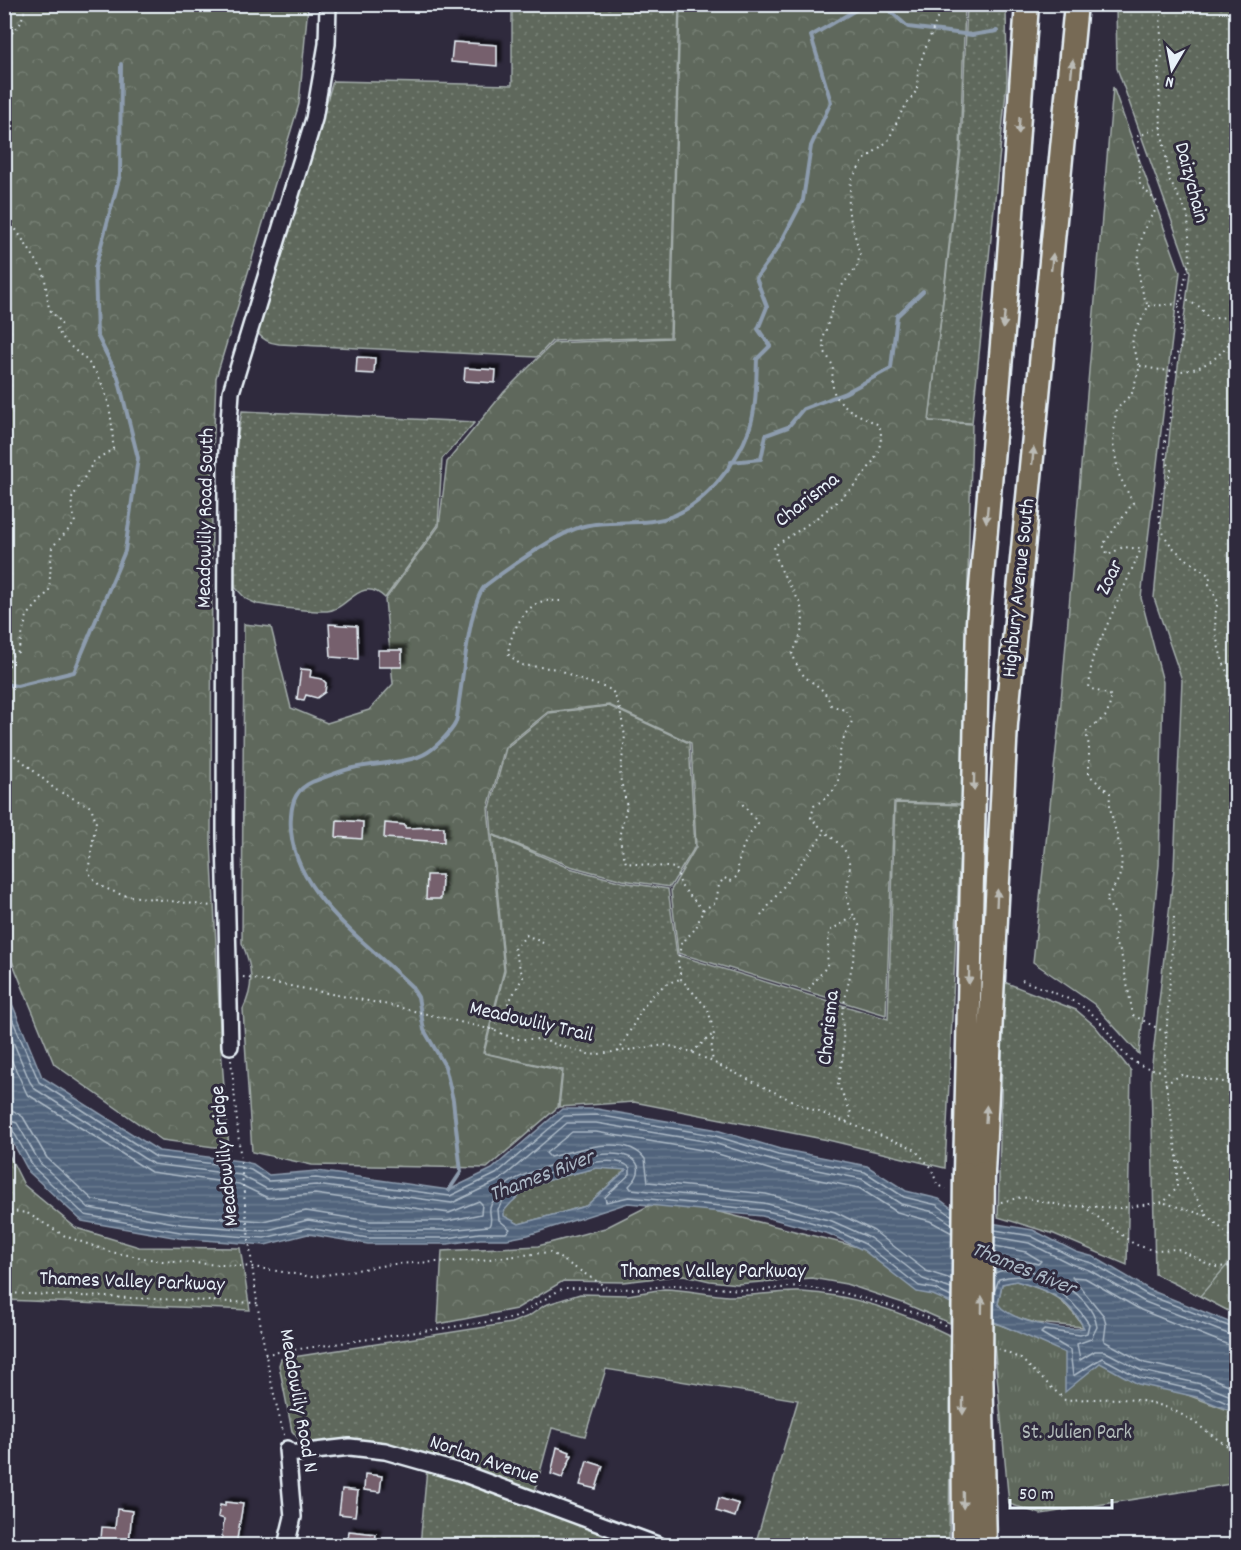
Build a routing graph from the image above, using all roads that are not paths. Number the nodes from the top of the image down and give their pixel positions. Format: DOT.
graph roads {
  1 [pos="328,4"];
  2 [pos="1027,4"];
  3 [pos="1076,4"];
  4 [pos="230,1046"];
  5 [pos="967,1179"];
  6 [pos="978,1355"];
  7 [pos="288,1452"];
  8 [pos="286,1545"];
  9 [pos="660,1545"];
  10 [pos="964,1545"];
  11 [pos="985,1545"];
  1 -- 4 [label="street, Meadowlily Road South"];
  2 -- 5 [label="highway, Highbury Avenue South, one-way"];
  5 -- 3 [label="highway, Highbury Avenue South, one-way"];
  5 -- 6 [label="highway, bridge"];
  6 -- 10 [label="highway, one-way"];
  6 -- 11 [label="highway"];
  7 -- 8 [label="street, Meadowlily Road N"];
  7 -- 9 [label="street, Norlan Avenue"];
}
